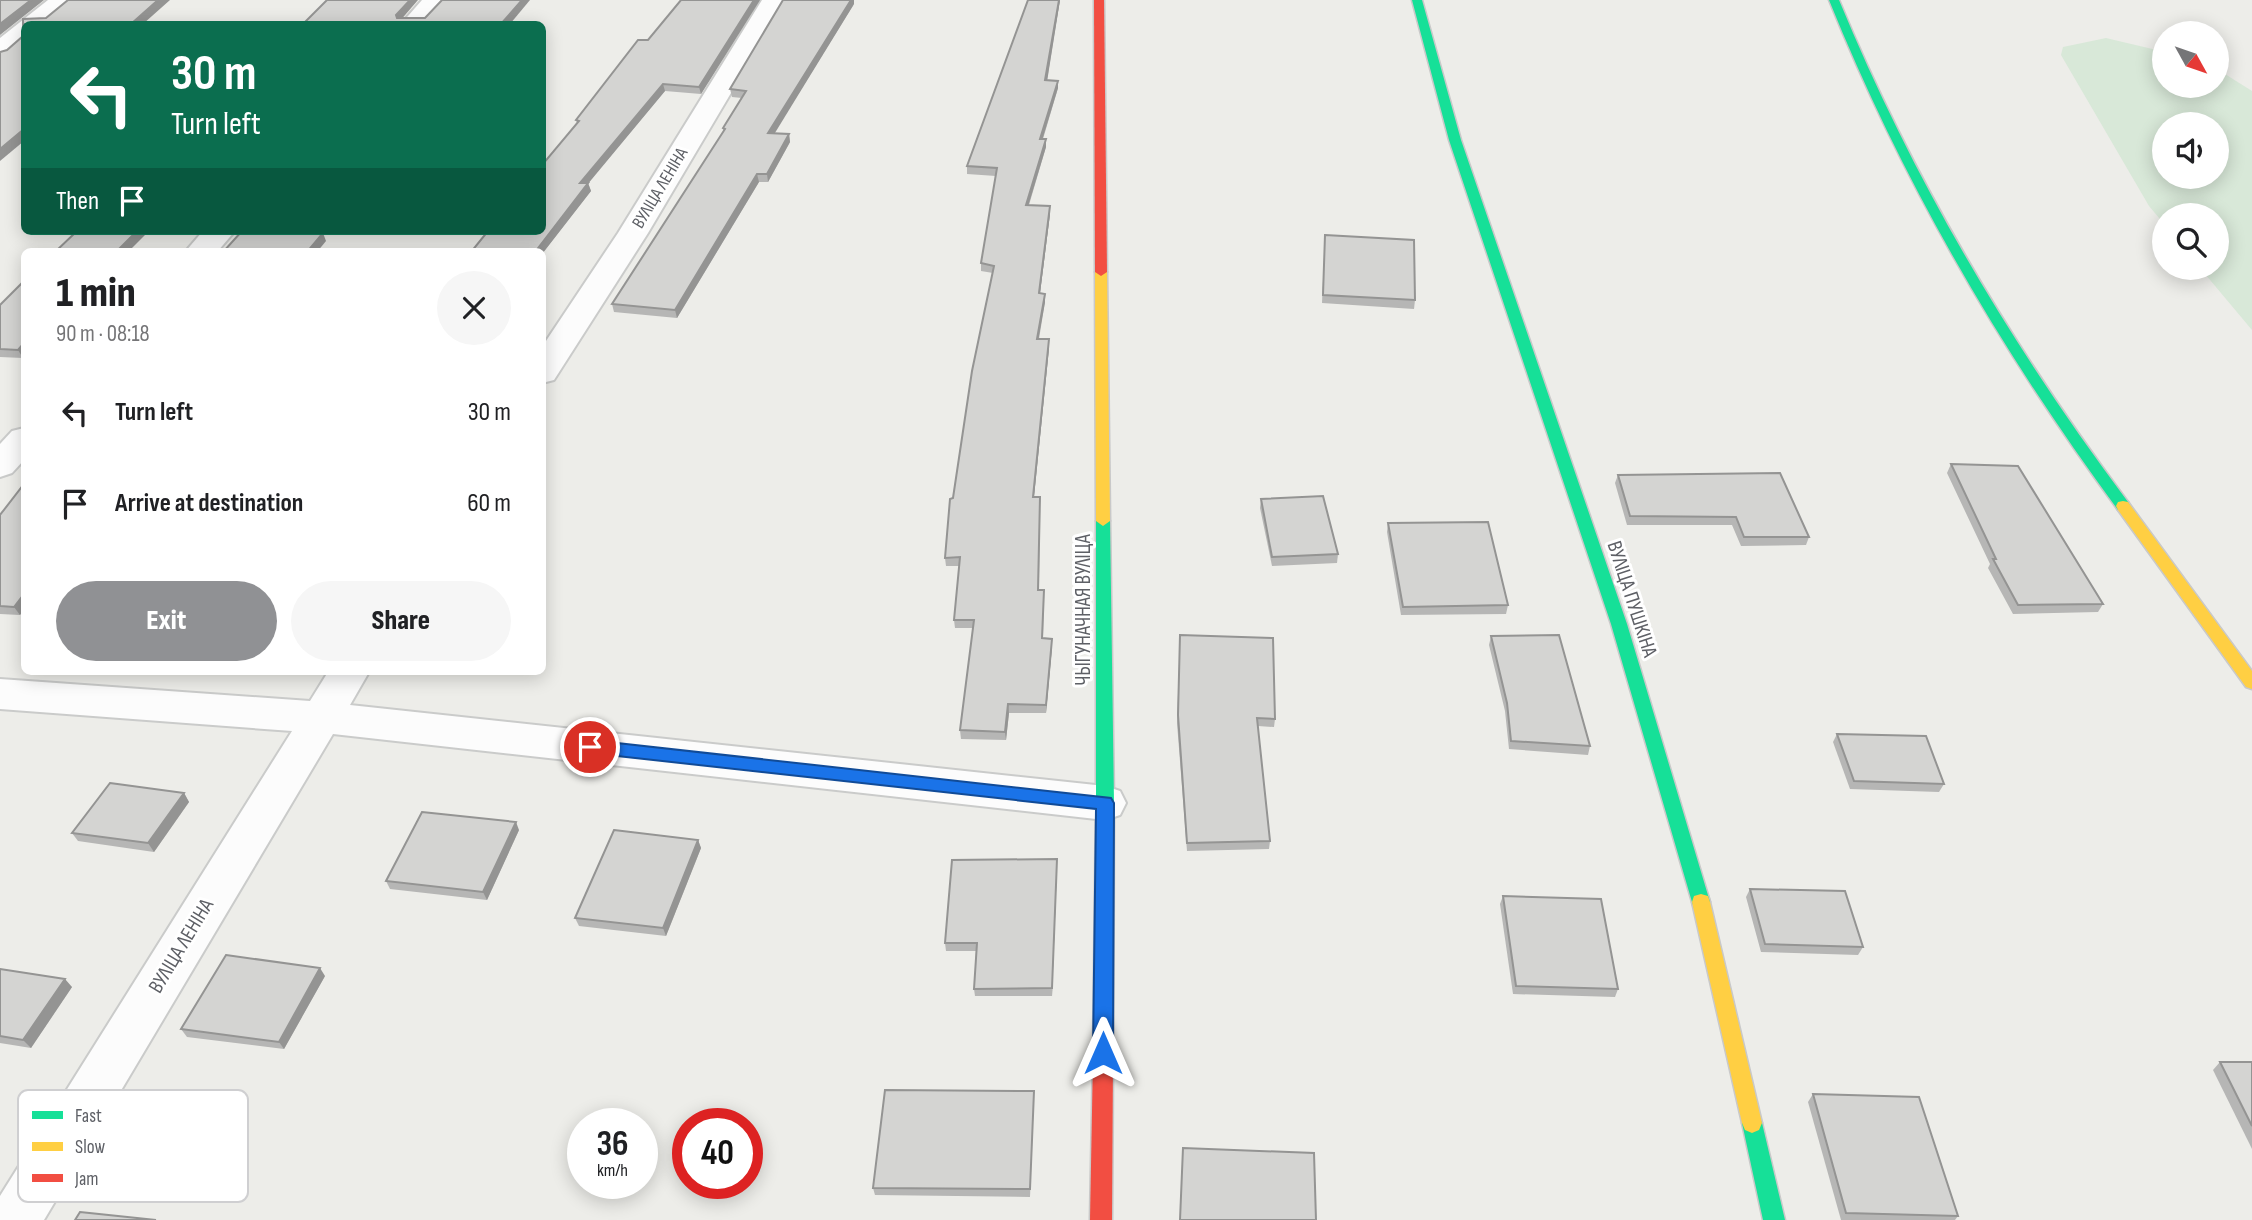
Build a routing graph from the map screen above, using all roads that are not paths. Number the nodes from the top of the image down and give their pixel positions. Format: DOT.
graph roads {
  1 [pos="64,0"];
  2 [pos="436,0"];
  3 [pos="774,0"];
  4 [pos="1099,0"];
  5 [pos="1417,0"];
  6 [pos="1834,0"];
  7 [pos="37,21"];
  8 [pos="416,21"];
  9 [pos="21,34"];
  10 [pos="0,51"];
  11 [pos="216,235"];
  12 [pos="204,248"];
  13 [pos="546,367"];
  14 [pos="21,442"];
  15 [pos="0,465"];
  16 [pos="347,675"];
  17 [pos="2252,683"];
  18 [pos="0,694"];
  19 [pos="320,717"];
  20 [pos="1105,803"];
  21 [pos="94,1090"];
  22 [pos="26,1202"];
  23 [pos="15,1220"];
  24 [pos="1101,1220"];
  25 [pos="1774,1220"];
  1 -- 7 [label="street"];
  2 -- 8 [label="street"];
  3 -- 13 [label="street, ВУЛІЦА ЛЕНІНА"];
  4 -- 20 [label="street, ЧЫГУНАЧНАЯ ВУЛІЦА"];
  5 -- 25 [label="street, ВУЛІЦА ПУШКІНА"];
  6 -- 17 [label="street"];
  9 -- 10 [label="street"];
  11 -- 12 [label="street"];
  14 -- 15 [label="street"];
  16 -- 19 [label="street, ВУЛІЦА ЛЕНІНА"];
  18 -- 19 [label="street"];
  19 -- 20 [label="street"];
  19 -- 21 [label="street, ВУЛІЦА ЛЕНІНА"];
  20 -- 24 [label="street, ЧЫГУНАЧНАЯ ВУЛІЦА"];
  22 -- 23 [label="street, ВУЛІЦА ЛЕНІНА"];
}
